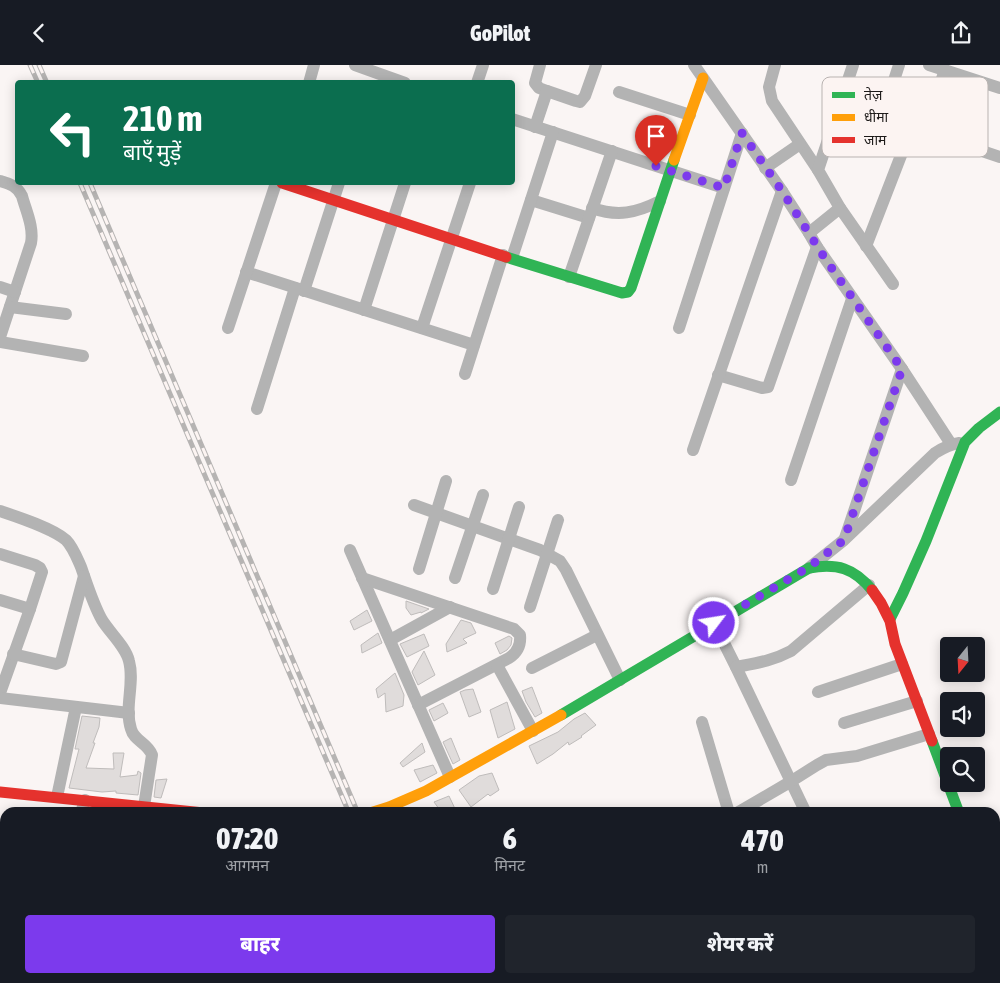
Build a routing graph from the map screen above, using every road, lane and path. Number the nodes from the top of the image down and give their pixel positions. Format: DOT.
graph roads {
  1 [pos="314,65"];
  2 [pos="355,65"];
  3 [pos="483,65"];
  4 [pos="540,65"];
  5 [pos="596,65"];
  6 [pos="774,65"];
  7 [pos="853,65"];
  8 [pos="899,65"];
  9 [pos="929,65"];
  10 [pos="700,70"];
  11 [pos="945,70"];
  12 [pos="374,77"];
  13 [pos="849,77"];
  14 [pos="895,77"];
  15 [pos="942,77"];
  16 [pos="965,77"];
  17 [pos="310,80"];
  18 [pos="390,80"];
  19 [pos="478,80"];
  20 [pos="988,85"];
  21 [pos="1000,89"];
  22 [pos="547,91"];
  23 [pos="619,91"];
  24 [pos="690,115"];
  25 [pos="515,120"];
  26 [pos="535,127"];
  27 [pos="553,132"];
  28 [pos="742,133"];
  29 [pos="800,144"];
  30 [pos="612,151"];
  31 [pos="988,153"];
  32 [pos="822,157"];
  33 [pos="906,157"];
  34 [pos="1000,157"];
  35 [pos="765,168"];
  36 [pos="818,170"];
  37 [pos="670,171"];
  38 [pos="0,181"];
  39 [pos="275,185"];
  40 [pos="288,185"];
  41 [pos="339,185"];
  42 [pos="404,185"];
  43 [pos="469,185"];
  44 [pos="724,188"];
  45 [pos="782,191"];
  46 [pos="334,200"];
  47 [pos="531,200"];
  48 [pos="660,201"];
  49 [pos="840,208"];
  50 [pos="591,213"];
  51 [pos="392,219"];
  52 [pos="809,233"];
  53 [pos="451,238"];
  54 [pos="866,246"];
  55 [pos="817,247"];
  56 [pos="507,257"];
  57 [pos="246,272"];
  58 [pos="569,277"];
  59 [pos="893,284"];
  60 [pos="0,287"];
  61 [pos="300,289"];
  62 [pos="15,292"];
  63 [pos="852,299"];
  64 [pos="10,307"];
  65 [pos="364,309"];
  66 [pos="66,314"];
  67 [pos="228,328"];
  68 [pos="422,328"];
  69 [pos="679,328"];
  70 [pos="0,337"];
  71 [pos="0,342"];
  72 [pos="474,345"];
  73 [pos="83,356"];
  74 [pos="902,369"];
  75 [pos="465,373"];
  76 [pos="718,375"];
  77 [pos="257,409"];
  78 [pos="1000,412"];
  79 [pos="965,442"];
  80 [pos="951,444"];
  81 [pos="693,450"];
  82 [pos="791,480"];
  83 [pos="446,481"];
  84 [pos="483,495"];
  85 [pos="414,505"];
  86 [pos="519,507"];
  87 [pos="0,511"];
  88 [pos="436,513"];
  89 [pos="558,520"];
  90 [pos="473,526"];
  91 [pos="509,539"];
  92 [pos="844,540"];
  93 [pos="350,550"];
  94 [pos="547,553"];
  95 [pos="0,554"];
  96 [pos="809,567"];
  97 [pos="419,569"];
  98 [pos="84,576"];
  99 [pos="362,578"];
  100 [pos="455,579"];
  101 [pos="869,585"];
  102 [pos="493,589"];
  103 [pos="0,600"];
  104 [pos="450,607"];
  105 [pos="530,607"];
  106 [pos="30,609"];
  107 [pos="890,619"];
  108 [pos="714,623"];
  109 [pos="597,635"];
  110 [pos="390,640"];
  111 [pos="13,654"];
  112 [pos="902,664"];
  113 [pos="497,665"];
  114 [pos="736,667"];
  115 [pos="532,668"];
  116 [pos="620,679"];
  117 [pos="818,692"];
  118 [pos="0,693"];
  119 [pos="0,697"];
  120 [pos="917,701"];
  121 [pos="418,705"];
  122 [pos="76,707"];
  123 [pos="129,713"];
  124 [pos="702,722"];
  125 [pos="844,723"];
  126 [pos="533,731"];
  127 [pos="929,733"];
  128 [pos="450,777"];
  129 [pos="790,782"];
  130 [pos="0,791"];
  131 [pos="57,797"];
  132 [pos="85,800"];
  133 [pos="83,807"];
  134 [pos="131,807"];
  135 [pos="144,807"];
  136 [pos="394,807"];
  137 [pos="727,807"];
  138 [pos="746,807"];
  139 [pos="803,807"];
  140 [pos="957,807"];
  1 -- 17 [label="street"];
  2 -- 12 [label="street"];
  3 -- 19 [label="street"];
  4 -- 22 [label="street"];
  5 -- 22 [label="street"];
  6 -- 29 [label="street"];
  7 -- 13 [label="street"];
  8 -- 14 [label="street"];
  9 -- 11 [label="street"];
  10 -- 24 [label="street"];
  10 -- 28 [label="street"];
  11 -- 15 [label="street"];
  11 -- 16 [label="street"];
  12 -- 18 [label="street"];
  20 -- 21 [label="street"];
  22 -- 26 [label="street"];
  23 -- 24 [label="street"];
  24 -- 37 [label="street"];
  25 -- 26 [label="street"];
  26 -- 27 [label="street"];
  27 -- 30 [label="street"];
  27 -- 47 [label="street"];
  28 -- 35 [label="street"];
  28 -- 44 [label="street"];
  29 -- 35 [label="street"];
  29 -- 36 [label="street"];
  30 -- 37 [label="street"];
  30 -- 50 [label="street"];
  31 -- 34 [label="street"];
  32 -- 36 [label="street"];
  33 -- 54 [label="street"];
  35 -- 45 [label="street"];
  36 -- 49 [label="street"];
  37 -- 44 [label="street"];
  37 -- 48 [label="street"];
  38 -- 62 [label="street"];
  39 -- 57 [label="street"];
  40 -- 46 [label="street"];
  41 -- 46 [label="street"];
  42 -- 51 [label="street"];
  43 -- 53 [label="street"];
  44 -- 69 [label="street"];
  45 -- 52 [label="street"];
  45 -- 76 [label="street"];
  46 -- 51 [label="street"];
  46 -- 61 [label="street"];
  47 -- 50 [label="street"];
  47 -- 56 [label="street"];
  48 -- 50 [label="street"];
  48 -- 58 [label="street"];
  49 -- 52 [label="street"];
  49 -- 54 [label="street"];
  50 -- 58 [label="street"];
  51 -- 53 [label="street"];
  51 -- 65 [label="street"];
  52 -- 55 [label="street"];
  53 -- 56 [label="street"];
  53 -- 68 [label="street"];
  54 -- 59 [label="street"];
  55 -- 63 [label="street"];
  55 -- 76 [label="street"];
  56 -- 58 [label="street"];
  56 -- 72 [label="street"];
  57 -- 61 [label="street"];
  57 -- 67 [label="street"];
  60 -- 62 [label="street"];
  61 -- 65 [label="street"];
  61 -- 77 [label="street"];
  62 -- 64 [label="street"];
  63 -- 74 [label="street"];
  63 -- 82 [label="street"];
  64 -- 66 [label="street"];
  64 -- 70 [label="street"];
  65 -- 68 [label="street"];
  68 -- 72 [label="street"];
  71 -- 73 [label="street"];
  72 -- 75 [label="street"];
  74 -- 80 [label="street"];
  74 -- 92 [label="street"];
  76 -- 81 [label="street"];
  78 -- 79 [label="street"];
  79 -- 80 [label="street"];
  79 -- 107 [label="street"];
  80 -- 92 [label="street"];
  83 -- 88 [label="street"];
  84 -- 90 [label="street"];
  85 -- 88 [label="street"];
  86 -- 91 [label="street"];
  87 -- 98 [label="street"];
  88 -- 90 [label="street"];
  88 -- 97 [label="street"];
  89 -- 94 [label="street"];
  90 -- 91 [label="street"];
  90 -- 100 [label="street"];
  91 -- 94 [label="street"];
  91 -- 102 [label="street"];
  92 -- 96 [label="street"];
  93 -- 99 [label="street"];
  94 -- 105 [label="street"];
  94 -- 109 [label="street"];
  95 -- 106 [label="street"];
  96 -- 101 [label="street"];
  96 -- 108 [label="street"];
  98 -- 111 [label="street"];
  98 -- 123 [label="street"];
  99 -- 104 [label="street"];
  99 -- 110 [label="street"];
  101 -- 107 [label="street"];
  101 -- 114 [label="street"];
  103 -- 106 [label="street"];
  104 -- 110 [label="street"];
  104 -- 113 [label="street"];
  106 -- 111 [label="street"];
  107 -- 112 [label="street"];
  108 -- 114 [label="street"];
  108 -- 116 [label="street"];
  109 -- 115 [label="street"];
  109 -- 116 [label="street"];
  110 -- 121 [label="street"];
  111 -- 118 [label="street"];
  112 -- 117 [label="street"];
  112 -- 120 [label="street"];
  113 -- 121 [label="street"];
  113 -- 126 [label="street"];
  114 -- 129 [label="street"];
  116 -- 126 [label="street"];
  119 -- 122 [label="street"];
  120 -- 125 [label="street"];
  120 -- 127 [label="street"];
  121 -- 128 [label="street"];
  122 -- 123 [label="street"];
  122 -- 131 [label="street"];
  123 -- 135 [label="street"];
  124 -- 137 [label="street"];
  126 -- 128 [label="street"];
  127 -- 129 [label="street"];
  127 -- 140 [label="street"];
  128 -- 136 [label="street"];
  129 -- 138 [label="street"];
  129 -- 139 [label="street"];
  130 -- 131 [label="street"];
  131 -- 132 [label="street"];
  132 -- 133 [label="street"];
  132 -- 134 [label="street"];
}
